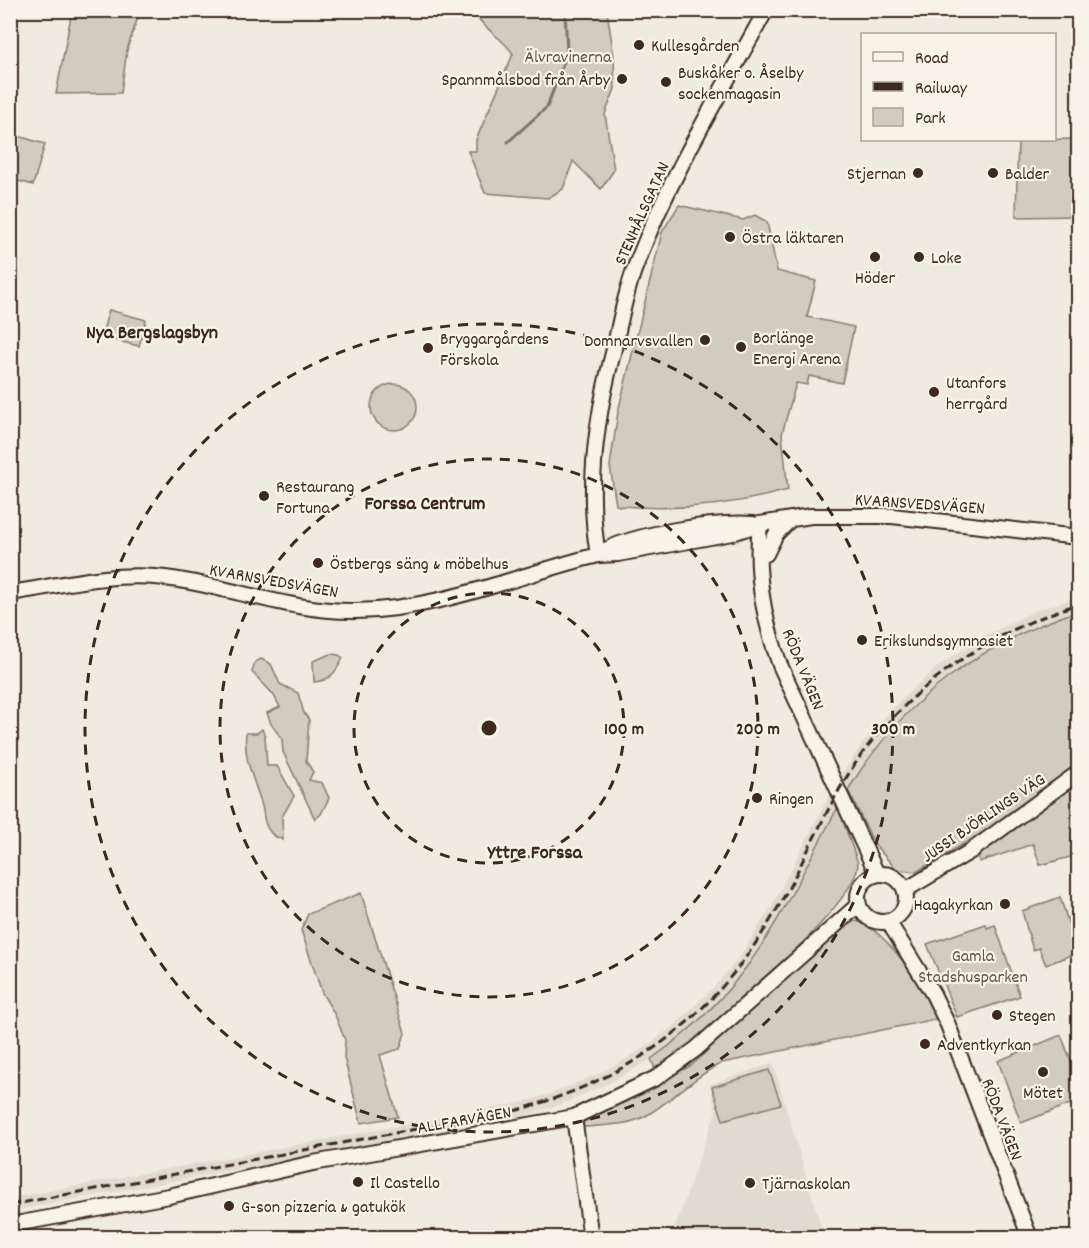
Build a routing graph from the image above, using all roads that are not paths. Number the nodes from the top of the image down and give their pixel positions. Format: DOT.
graph roads {
  1 [pos="766,10"];
  2 [pos="791,519"];
  3 [pos="759,524"];
  4 [pos="732,533"];
  5 [pos="1078,537"];
  6 [pos="761,551"];
  7 [pos="598,555"];
  8 [pos="10,593"];
  9 [pos="1078,773"];
  10 [pos="877,874"];
  11 [pos="907,889"];
  12 [pos="858,905"];
  13 [pos="888,921"];
  14 [pos="574,1117"];
  15 [pos="10,1225"];
  16 [pos="591,1238"];
  17 [pos="1030,1238"];
  1 -- 7 [label="street, STENHÅLSGATAN"];
  2 -- 3 [label="street, KVARNSVEDSVÄGEN"];
  2 -- 5 [label="street, KVARNSVEDSVÄGEN"];
  2 -- 6 [label="street"];
  3 -- 4 [label="street, KVARNSVEDSVÄGEN"];
  3 -- 6 [label="street, RÖDA VÄGEN"];
  3 -- 7 [label="street, KVARNSVEDSVÄGEN"];
  4 -- 6 [label="street"];
  4 -- 7 [label="street, KVARNSVEDSVÄGEN"];
  6 -- 10 [label="street, RÖDA VÄGEN"];
  7 -- 8 [label="street, KVARNSVEDSVÄGEN"];
  9 -- 11 [label="street, JUSSI BJÖRLINGS VÄG"];
  10 -- 11 [label="street"];
  10 -- 12 [label="street"];
  11 -- 13 [label="street"];
  12 -- 13 [label="street"];
  12 -- 14 [label="street, ALLFARVÄGEN"];
  13 -- 17 [label="street, RÖDA VÄGEN"];
  14 -- 15 [label="street, ALLFARVÄGEN"];
  14 -- 16 [label="street"];
}
